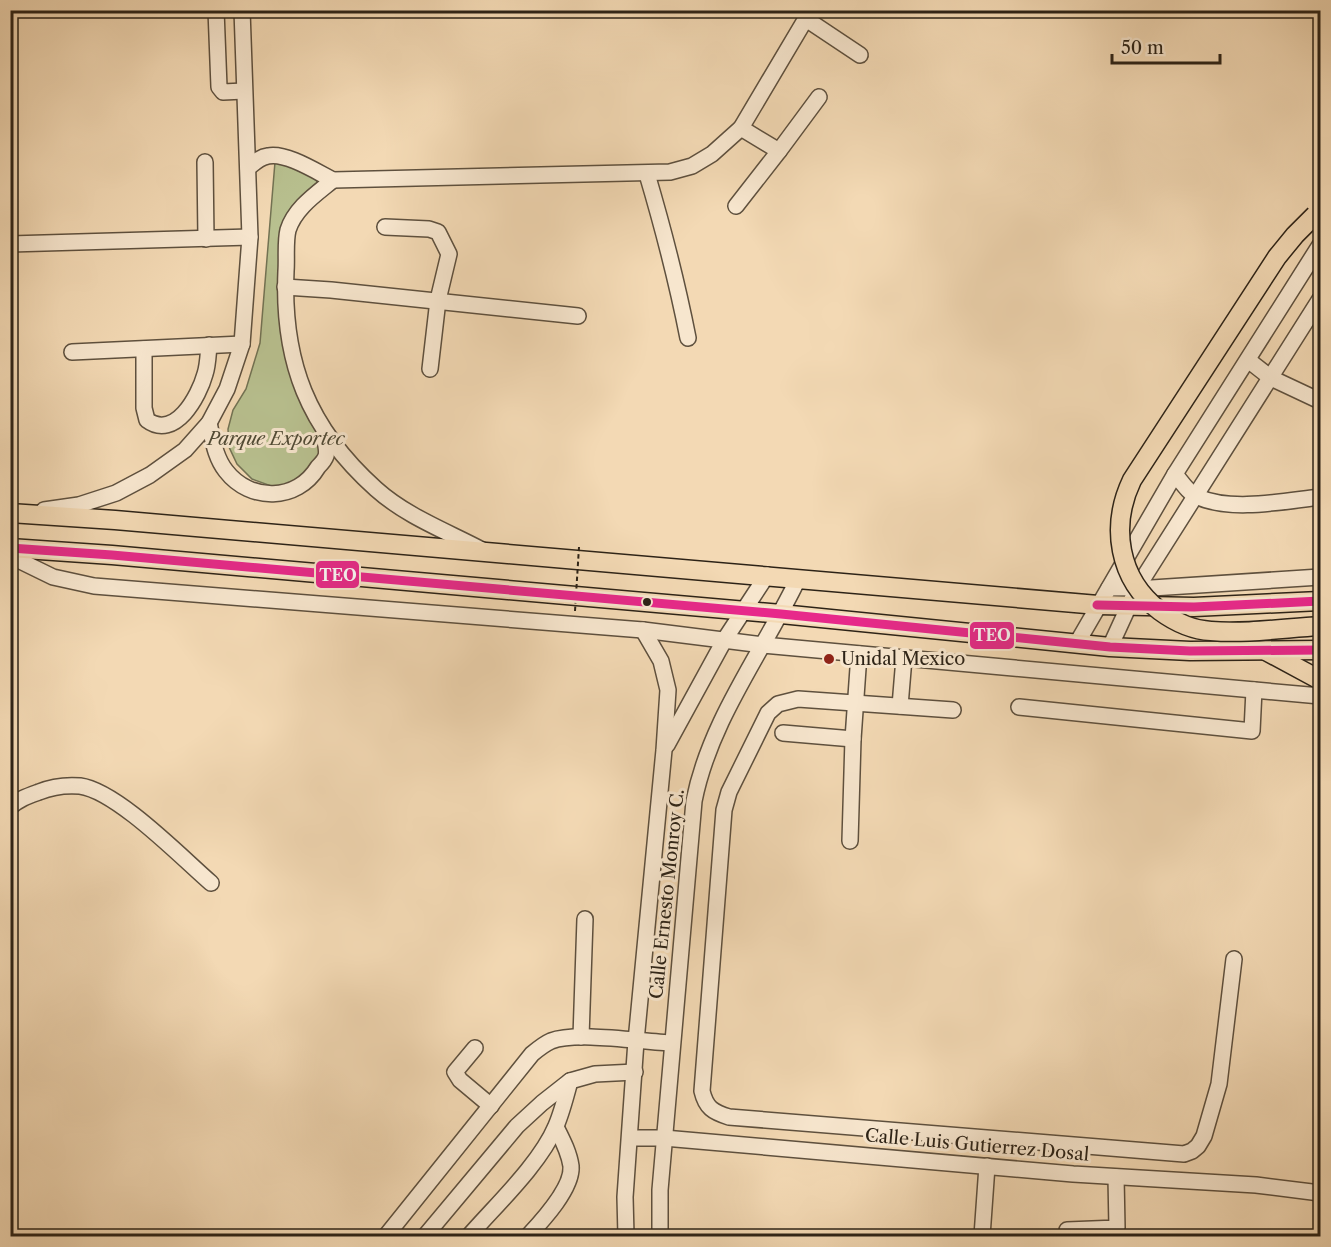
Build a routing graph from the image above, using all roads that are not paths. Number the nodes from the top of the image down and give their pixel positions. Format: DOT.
graph roads {
  1 [pos="216,10"];
  2 [pos="242,10"];
  3 [pos="808,15"];
  4 [pos="860,55"];
  5 [pos="244,91"];
  6 [pos="819,97"];
  7 [pos="741,128"];
  8 [pos="779,151"];
  9 [pos="205,162"];
  10 [pos="248,168"];
  11 [pos="647,174"];
  12 [pos="333,180"];
  13 [pos="736,206"];
  14 [pos="1318,212"];
  15 [pos="385,227"];
  16 [pos="250,237"];
  17 [pos="206,238"];
  18 [pos="10,244"];
  19 [pos="1320,245"];
  20 [pos="285,287"];
  21 [pos="1320,299"];
  22 [pos="438,300"];
  23 [pos="578,316"];
  24 [pos="688,338"];
  25 [pos="242,344"];
  26 [pos="209,345"];
  27 [pos="144,349"];
  28 [pos="72,352"];
  29 [pos="1248,360"];
  30 [pos="430,369"];
  31 [pos="1271,378"];
  32 [pos="1320,401"];
  33 [pos="209,423"];
  34 [pos="324,430"];
  35 [pos="1175,474"];
  36 [pos="1196,497"];
  37 [pos="1320,497"];
  38 [pos="16,513"];
  39 [pos="10,548"];
  40 [pos="489,554"];
  41 [pos="10,556"];
  42 [pos="766,575"];
  43 [pos="1320,577"];
  44 [pos="798,579"];
  45 [pos="1109,588"];
  46 [pos="1137,588"];
  47 [pos="1320,601"];
  48 [pos="1098,605"];
  49 [pos="1128,607"];
  50 [pos="744,611"];
  51 [pos="781,614"];
  52 [pos="1320,626"];
  53 [pos="643,630"];
  54 [pos="725,639"];
  55 [pos="1077,643"];
  56 [pos="763,645"];
  57 [pos="1110,647"];
  58 [pos="1264,650"];
  59 [pos="1320,650"];
  60 [pos="859,654"];
  61 [pos="904,658"];
  62 [pos="1320,680"];
  63 [pos="1254,690"];
  64 [pos="1320,696"];
  65 [pos="856,703"];
  66 [pos="900,706"];
  67 [pos="1019,707"];
  68 [pos="953,710"];
  69 [pos="783,733"];
  70 [pos="853,739"];
  71 [pos="664,750"];
  72 [pos="10,807"];
  73 [pos="850,841"];
  74 [pos="211,883"];
  75 [pos="585,919"];
  76 [pos="1234,959"];
  77 [pos="580,1037"];
  78 [pos="636,1041"];
  79 [pos="672,1043"];
  80 [pos="475,1048"];
  81 [pos="634,1072"];
  82 [pos="570,1081"];
  83 [pos="491,1106"];
  84 [pos="556,1127"];
  85 [pos="630,1138"];
  86 [pos="664,1138"];
  87 [pos="987,1166"];
  88 [pos="1116,1177"];
  89 [pos="1320,1193"];
  90 [pos="1067,1230"];
  91 [pos="386,1236"];
  92 [pos="425,1236"];
  93 [pos="469,1236"];
  94 [pos="528,1236"];
  95 [pos="626,1236"];
  96 [pos="660,1236"];
  97 [pos="982,1236"];
  1 -- 5 [label="street"];
  2 -- 5 [label="street"];
  3 -- 4 [label="street"];
  3 -- 7 [label="street"];
  5 -- 10 [label="street"];
  6 -- 8 [label="street"];
  7 -- 8 [label="street"];
  7 -- 11 [label="street"];
  8 -- 13 [label="street"];
  9 -- 17 [label="street"];
  10 -- 12 [label="street"];
  10 -- 16 [label="street"];
  11 -- 12 [label="street"];
  11 -- 24 [label="street"];
  12 -- 20 [label="street"];
  14 -- 52 [label="main road, bridge"];
  15 -- 22 [label="street"];
  16 -- 17 [label="street"];
  16 -- 25 [label="street"];
  17 -- 18 [label="street"];
  19 -- 29 [label="street"];
  20 -- 22 [label="street"];
  20 -- 34 [label="street"];
  21 -- 31 [label="street"];
  22 -- 23 [label="street"];
  22 -- 30 [label="street"];
  25 -- 26 [label="street"];
  25 -- 33 [label="street"];
  26 -- 27 [label="street"];
  26 -- 27 [label="street"];
  27 -- 28 [label="street"];
  29 -- 31 [label="street"];
  29 -- 35 [label="street"];
  31 -- 32 [label="street"];
  31 -- 36 [label="street"];
  33 -- 34 [label="street"];
  33 -- 38 [label="street"];
  34 -- 40 [label="street"];
  35 -- 36 [label="street"];
  35 -- 45 [label="street"];
  36 -- 37 [label="street"];
  36 -- 46 [label="street"];
  38 -- 40 [label="main road"];
  39 -- 50 [label="main road"];
  40 -- 42 [label="main road"];
  41 -- 53 [label="street"];
  42 -- 44 [label="main road"];
  42 -- 50 [label="street, Calle Ernesto Monroy C."];
  43 -- 46 [label="street"];
  44 -- 48 [label="main road"];
  44 -- 51 [label="street, Calle Ernesto Monroy C."];
  45 -- 46 [label="street"];
  45 -- 48 [label="street"];
  46 -- 49 [label="street"];
  47 -- 49 [label="main road"];
  48 -- 49 [label="main road"];
  48 -- 55 [label="street"];
  49 -- 57 [label="street"];
  50 -- 51 [label="main road"];
  50 -- 54 [label="street, Calle Ernesto Monroy C."];
  51 -- 55 [label="main road"];
  51 -- 56 [label="street, Calle Ernesto Monroy C."];
  53 -- 54 [label="street"];
  53 -- 71 [label="street, Calle Ernesto Monroy C."];
  54 -- 56 [label="street"];
  54 -- 71 [label="street, Calle Ernesto Monroy C."];
  55 -- 57 [label="main road"];
  56 -- 60 [label="street"];
  56 -- 79 [label="street, Calle Ernesto Monroy C."];
  57 -- 58 [label="main road"];
  58 -- 59 [label="main road"];
  58 -- 62 [label="main road"];
  60 -- 61 [label="street"];
  60 -- 65 [label="street"];
  61 -- 63 [label="street"];
  61 -- 66 [label="street"];
  63 -- 64 [label="street"];
  63 -- 67 [label="street"];
  65 -- 66 [label="street"];
  65 -- 70 [label="street"];
  65 -- 76 [label="street"];
  66 -- 68 [label="street"];
  69 -- 70 [label="street"];
  70 -- 73 [label="street"];
  71 -- 78 [label="street, Calle Ernesto Monroy C."];
  72 -- 74 [label="street"];
  75 -- 77 [label="street"];
  77 -- 78 [label="street"];
  77 -- 83 [label="street"];
  78 -- 79 [label="street"];
  78 -- 81 [label="street, Calle Ernesto Monroy C."];
  79 -- 86 [label="street, Calle Ernesto Monroy C."];
  80 -- 83 [label="street"];
  81 -- 82 [label="street"];
  81 -- 85 [label="street, Calle Ernesto Monroy C."];
  82 -- 84 [label="street"];
  82 -- 92 [label="street"];
  83 -- 91 [label="street"];
  84 -- 93 [label="street"];
  84 -- 94 [label="street"];
  85 -- 86 [label="street, Calle Luis Gutierrez Dosal"];
  85 -- 95 [label="street, Calle Ernesto Monroy C."];
  86 -- 87 [label="street, Calle Luis Gutierrez Dosal"];
  86 -- 96 [label="street, Calle Ernesto Monroy C."];
  87 -- 88 [label="street, Calle Luis Gutierrez Dosal"];
  87 -- 97 [label="street"];
  88 -- 89 [label="street, Calle Luis Gutierrez Dosal"];
  88 -- 90 [label="street"];
}
